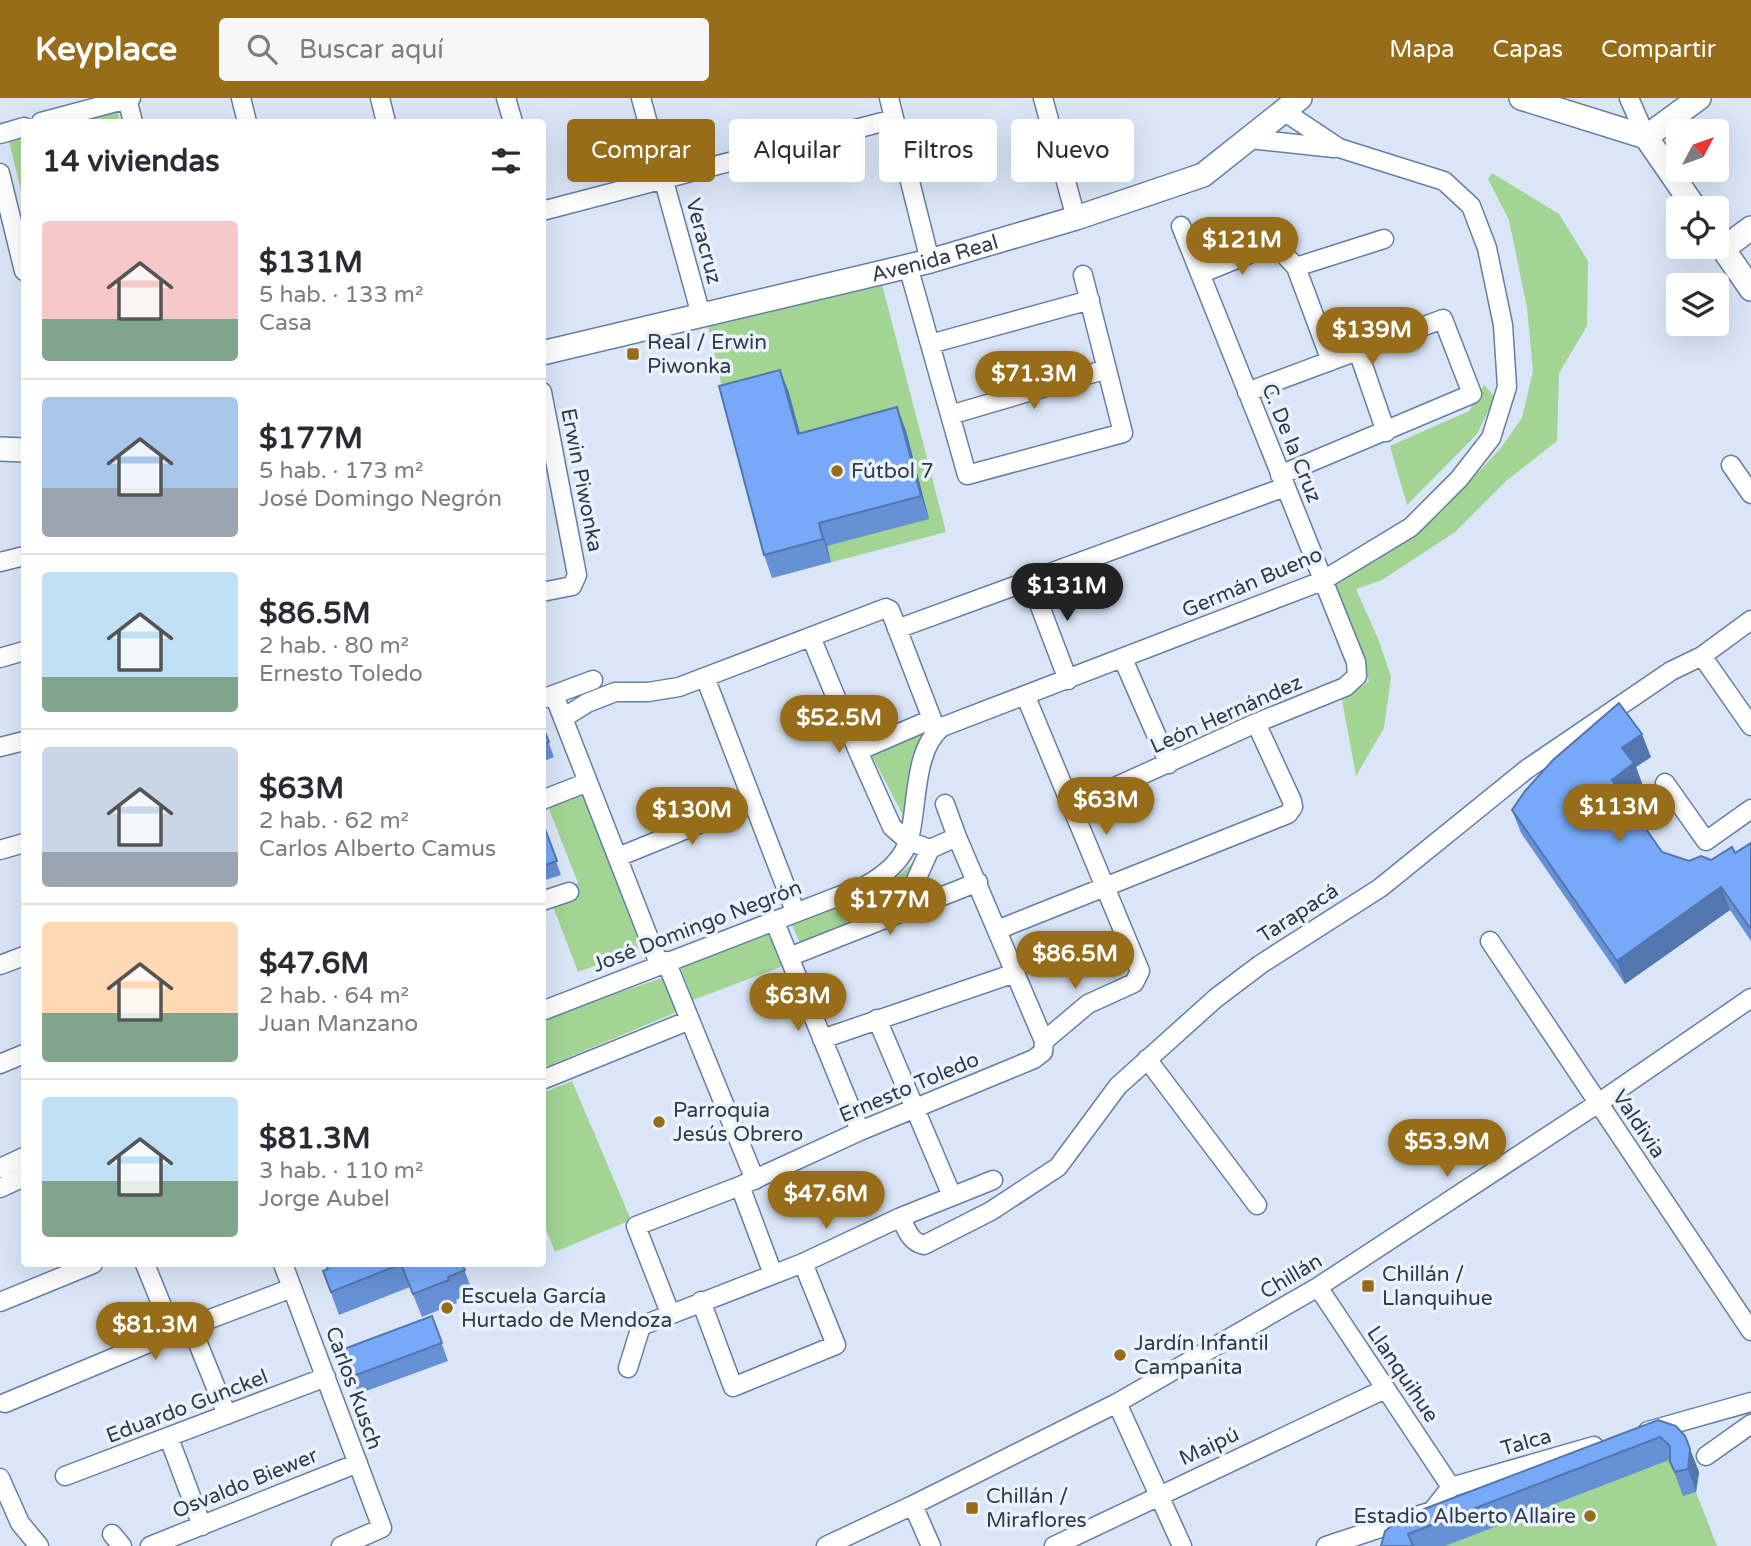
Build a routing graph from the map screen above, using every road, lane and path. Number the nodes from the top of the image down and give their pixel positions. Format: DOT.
graph roads {
  1 [pos="241,98"];
  2 [pos="380,98"];
  3 [pos="506,98"];
  4 [pos="641,98"];
  5 [pos="888,98"];
  6 [pos="1044,98"];
  7 [pos="1521,98"];
  8 [pos="1629,98"];
  9 [pos="1699,98"];
  10 [pos="129,99"];
  11 [pos="1291,104"];
  12 [pos="52,119"];
  13 [pos="132,119"];
  14 [pos="246,119"];
  15 [pos="385,119"];
  16 [pos="512,119"];
  17 [pos="647,119"];
  18 [pos="894,119"];
  19 [pos="879,123"];
  20 [pos="21,128"];
  21 [pos="0,134"];
  22 [pos="1647,137"];
  23 [pos="1251,139"];
  24 [pos="1339,148"];
  25 [pos="715,166"];
  26 [pos="0,173"];
  27 [pos="653,182"];
  28 [pos="665,182"];
  29 [pos="905,182"];
  30 [pos="1687,196"];
  31 [pos="546,210"];
  32 [pos="1076,218"];
  33 [pos="1181,226"];
  34 [pos="1751,228"];
  35 [pos="1384,239"];
  36 [pos="1729,239"];
  37 [pos="14,240"];
  38 [pos="1729,257"];
  39 [pos="21,262"];
  40 [pos="919,264"];
  41 [pos="1296,267"];
  42 [pos="1200,274"];
  43 [pos="1083,275"];
  44 [pos="1751,289"];
  45 [pos="1090,300"];
  46 [pos="701,315"];
  47 [pos="930,344"];
  48 [pos="1358,351"];
  49 [pos="546,352"];
  50 [pos="1331,361"];
  51 [pos="1107,369"];
  52 [pos="1247,392"];
  53 [pos="546,413"];
  54 [pos="950,415"];
  55 [pos="1386,432"];
  56 [pos="0,449"];
  57 [pos="21,450"];
  58 [pos="1731,465"];
  59 [pos="1283,481"];
  60 [pos="1751,494"];
  61 [pos="21,557"];
  62 [pos="0,562"];
  63 [pos="1030,580"];
  64 [pos="1322,581"];
  65 [pos="546,591"];
  66 [pos="1751,620"];
  67 [pos="897,629"];
  68 [pos="811,637"];
  69 [pos="21,652"];
  70 [pos="1702,656"];
  71 [pos="0,658"];
  72 [pos="1123,659"];
  73 [pos="1357,676"];
  74 [pos="705,677"];
  75 [pos="593,680"];
  76 [pos="1068,680"];
  77 [pos="1026,696"];
  78 [pos="548,697"];
  79 [pos="563,719"];
  80 [pos="1256,723"];
  81 [pos="934,725"];
  82 [pos="1751,726"];
  83 [pos="21,742"];
  84 [pos="0,747"];
  85 [pos="858,751"];
  86 [pos="1170,764"];
  87 [pos="589,782"];
  88 [pos="1665,783"];
  89 [pos="546,798"];
  90 [pos="753,802"];
  91 [pos="945,804"];
  92 [pos="1073,806"];
  93 [pos="1751,809"];
  94 [pos="957,837"];
  95 [pos="908,841"];
  96 [pos="21,844"];
  97 [pos="930,849"];
  98 [pos="0,850"];
  99 [pos="618,857"];
  100 [pos="978,882"];
  101 [pos="1104,886"];
  102 [pos="569,892"];
  103 [pos="546,900"];
  104 [pos="795,911"];
  105 [pos="902,911"];
  106 [pos="774,919"];
  107 [pos="997,930"];
  108 [pos="1490,941"];
  109 [pos="21,957"];
  110 [pos="789,957"];
  111 [pos="663,962"];
  112 [pos="0,965"];
  113 [pos="1015,974"];
  114 [pos="1751,998"];
  115 [pos="546,1008"];
  116 [pos="877,1019"];
  117 [pos="690,1020"];
  118 [pos="822,1039"];
  119 [pos="1044,1041"];
  120 [pos="21,1055"];
  121 [pos="1147,1059"];
  122 [pos="0,1064"];
  123 [pos="546,1078"];
  124 [pos="1597,1104"];
  125 [pos="914,1109"];
  126 [pos="859,1131"];
  127 [pos="21,1158"];
  128 [pos="0,1168"];
  129 [pos="21,1178"];
  130 [pos="993,1180"];
  131 [pos="748,1183"];
  132 [pos="0,1188"];
  133 [pos="952,1196"];
  134 [pos="1257,1205"];
  135 [pos="901,1217"];
  136 [pos="803,1263"];
  137 [pos="86,1267"];
  138 [pos="146,1267"];
  139 [pos="284,1267"];
  140 [pos="773,1274"];
  141 [pos="1318,1287"];
  142 [pos="292,1288"];
  143 [pos="701,1301"];
  144 [pos="0,1302"];
  145 [pos="670,1313"];
  146 [pos="191,1326"];
  147 [pos="1751,1331"];
  148 [pos="173,1333"];
  149 [pos="628,1368"];
  150 [pos="326,1377"];
  151 [pos="1385,1389"];
  152 [pos="1751,1402"];
  153 [pos="5,1403"];
  154 [pos="1117,1403"];
  155 [pos="227,1415"];
  156 [pos="1751,1424"];
  157 [pos="1634,1435"];
  158 [pos="169,1438"];
  159 [pos="1608,1442"];
  160 [pos="1706,1456"];
  161 [pos="358,1463"];
  162 [pos="65,1476"];
  163 [pos="0,1478"];
  164 [pos="1451,1487"];
  165 [pos="1159,1495"];
  166 [pos="913,1505"];
  167 [pos="202,1526"];
  168 [pos="39,1546"];
  169 [pos="150,1546"];
  170 [pos="341,1546"];
  171 [pos="826,1546"];
  172 [pos="931,1546"];
  173 [pos="1054,1546"];
  174 [pos="1182,1546"];
  175 [pos="1326,1546"];
  1 -- 14 [label="street"];
  2 -- 15 [label="street"];
  3 -- 16 [label="street"];
  4 -- 17 [label="street, Veracruz"];
  5 -- 18 [label="street"];
  6 -- 32 [label="street"];
  7 -- 22 [label="main road"];
  8 -- 22 [label="street"];
  9 -- 22 [label="main road"];
  10 -- 12 [label="street"];
  10 -- 13 [label="street"];
  11 -- 23 [label="main road, Avenida Real"];
  11 -- 24 [label="street, Germán Bueno"];
  19 -- 25 [label="street"];
  20 -- 21 [label="street"];
  22 -- 30 [label="main road"];
  23 -- 24 [label="street, Germán Bueno"];
  23 -- 32 [label="main road, Avenida Real"];
  24 -- 64 [label="street, Germán Bueno"];
  26 -- 37 [label="street"];
  27 -- 31 [label="street"];
  28 -- 46 [label="street, Veracruz"];
  29 -- 40 [label="street"];
  32 -- 40 [label="main road, Avenida Real"];
  33 -- 42 [label="street, C. De la Cruz"];
  34 -- 36 [label="main road"];
  35 -- 41 [label="street"];
  37 -- 39 [label="street"];
  38 -- 44 [label="main road"];
  40 -- 46 [label="main road, Avenida Real"];
  40 -- 47 [label="street"];
  41 -- 42 [label="street"];
  41 -- 50 [label="street"];
  42 -- 52 [label="street, C. De la Cruz"];
  43 -- 45 [label="street"];
  45 -- 47 [label="street"];
  45 -- 51 [label="street"];
  46 -- 49 [label="main road, Avenida Real"];
  47 -- 54 [label="street"];
  48 -- 50 [label="street"];
  48 -- 55 [label="street"];
  48 -- 55 [label="street"];
  50 -- 52 [label="street"];
  51 -- 54 [label="street"];
  51 -- 54 [label="street"];
  52 -- 59 [label="street, C. De la Cruz"];
  53 -- 65 [label="street, Erwin Piwonka"];
  55 -- 59 [label="street"];
  56 -- 57 [label="main road"];
  58 -- 60 [label="street"];
  59 -- 63 [label="street"];
  59 -- 64 [label="street, C. De la Cruz"];
  61 -- 62 [label="street"];
  63 -- 67 [label="street"];
  63 -- 76 [label="street"];
  64 -- 72 [label="street, Germán Bueno"];
  64 -- 73 [label="street, C. De la Cruz"];
  66 -- 70 [label="street, Tarapacá"];
  67 -- 68 [label="street"];
  67 -- 81 [label="street"];
  68 -- 74 [label="street"];
  68 -- 85 [label="street"];
  69 -- 71 [label="street"];
  70 -- 82 [label="street"];
  70 -- 121 [label="street, Tarapacá"];
  72 -- 76 [label="street, Germán Bueno"];
  72 -- 86 [label="street"];
  73 -- 80 [label="street, León Hernández"];
  74 -- 79 [label="street"];
  74 -- 90 [label="street"];
  75 -- 78 [label="street"];
  76 -- 77 [label="street, Germán Bueno"];
  77 -- 81 [label="street, Germán Bueno"];
  77 -- 92 [label="street"];
  78 -- 79 [label="street"];
  79 -- 87 [label="street"];
  80 -- 86 [label="street, León Hernández"];
  80 -- 101 [label="street"];
  81 -- 85 [label="street, Germán Bueno"];
  81 -- 95 [label="street"];
  83 -- 84 [label="street"];
  85 -- 95 [label="street"];
  86 -- 92 [label="street, León Hernández"];
  87 -- 89 [label="street"];
  87 -- 99 [label="street"];
  88 -- 93 [label="street"];
  90 -- 99 [label="street"];
  90 -- 104 [label="street"];
  91 -- 94 [label="street"];
  92 -- 101 [label="street"];
  94 -- 97 [label="street"];
  94 -- 100 [label="street"];
  95 -- 97 [label="street"];
  95 -- 104 [label="street, José Domingo Negrón"];
  96 -- 98 [label="street"];
  97 -- 105 [label="street"];
  99 -- 111 [label="street"];
  100 -- 105 [label="street"];
  100 -- 107 [label="street"];
  101 -- 107 [label="street"];
  101 -- 119 [label="street, Ernesto Toledo"];
  102 -- 103 [label="street"];
  104 -- 106 [label="street, José Domingo Negrón"];
  105 -- 110 [label="street"];
  106 -- 110 [label="street"];
  106 -- 111 [label="street, José Domingo Negrón"];
  107 -- 113 [label="street"];
  108 -- 124 [label="street, Valdivia"];
  109 -- 112 [label="street"];
  110 -- 118 [label="street"];
  111 -- 115 [label="street, José Domingo Negrón"];
  111 -- 117 [label="street"];
  113 -- 116 [label="street"];
  113 -- 119 [label="street"];
  114 -- 124 [label="street, Chillán"];
  116 -- 118 [label="street"];
  116 -- 125 [label="street"];
  117 -- 123 [label="street"];
  117 -- 131 [label="street"];
  118 -- 126 [label="street"];
  119 -- 125 [label="street, Ernesto Toledo"];
  120 -- 122 [label="street"];
  121 -- 134 [label="street"];
  121 -- 135 [label="street, Tarapacá"];
  124 -- 141 [label="street, Chillán"];
  124 -- 147 [label="street, Valdivia"];
  125 -- 126 [label="street, Ernesto Toledo"];
  125 -- 133 [label="street"];
  126 -- 131 [label="street, Ernesto Toledo"];
  127 -- 128 [label="street"];
  129 -- 132 [label="street"];
  130 -- 133 [label="street"];
  131 -- 140 [label="street"];
  131 -- 145 [label="street, Ernesto Toledo"];
  133 -- 135 [label="street"];
  135 -- 136 [label="street"];
  136 -- 140 [label="street"];
  136 -- 143 [label="street"];
  137 -- 144 [label="street"];
  138 -- 148 [label="street"];
  139 -- 142 [label="street, Carlos Kusch"];
  140 -- 143 [label="street"];
  141 -- 151 [label="street, Llanquihue"];
  141 -- 154 [label="street, Chillán"];
  142 -- 146 [label="street"];
  142 -- 150 [label="street, Carlos Kusch"];
  143 -- 145 [label="street"];
  145 -- 149 [label="street"];
  146 -- 148 [label="street"];
  146 -- 155 [label="street"];
  148 -- 153 [label="street"];
  150 -- 155 [label="street, Eduardo Gunckel"];
  150 -- 161 [label="street, Carlos Kusch"];
  151 -- 164 [label="street, Llanquihue"];
  151 -- 165 [label="street, Maipú"];
  152 -- 157 [label="street"];
  154 -- 165 [label="street"];
  154 -- 166 [label="street, Chillán"];
  155 -- 158 [label="street, Eduardo Gunckel"];
  156 -- 160 [label="street"];
  158 -- 162 [label="street, Eduardo Gunckel"];
  158 -- 167 [label="street"];
  159 -- 164 [label="street, Talca"];
  161 -- 167 [label="street, Osvaldo Biewer"];
  161 -- 170 [label="street, Carlos Kusch"];
  163 -- 168 [label="street"];
  164 -- 175 [label="street"];
  165 -- 173 [label="street, Maipú"];
  165 -- 174 [label="street"];
  166 -- 171 [label="street, Chillán"];
  166 -- 172 [label="street"];
  167 -- 169 [label="street, Osvaldo Biewer"];
}
